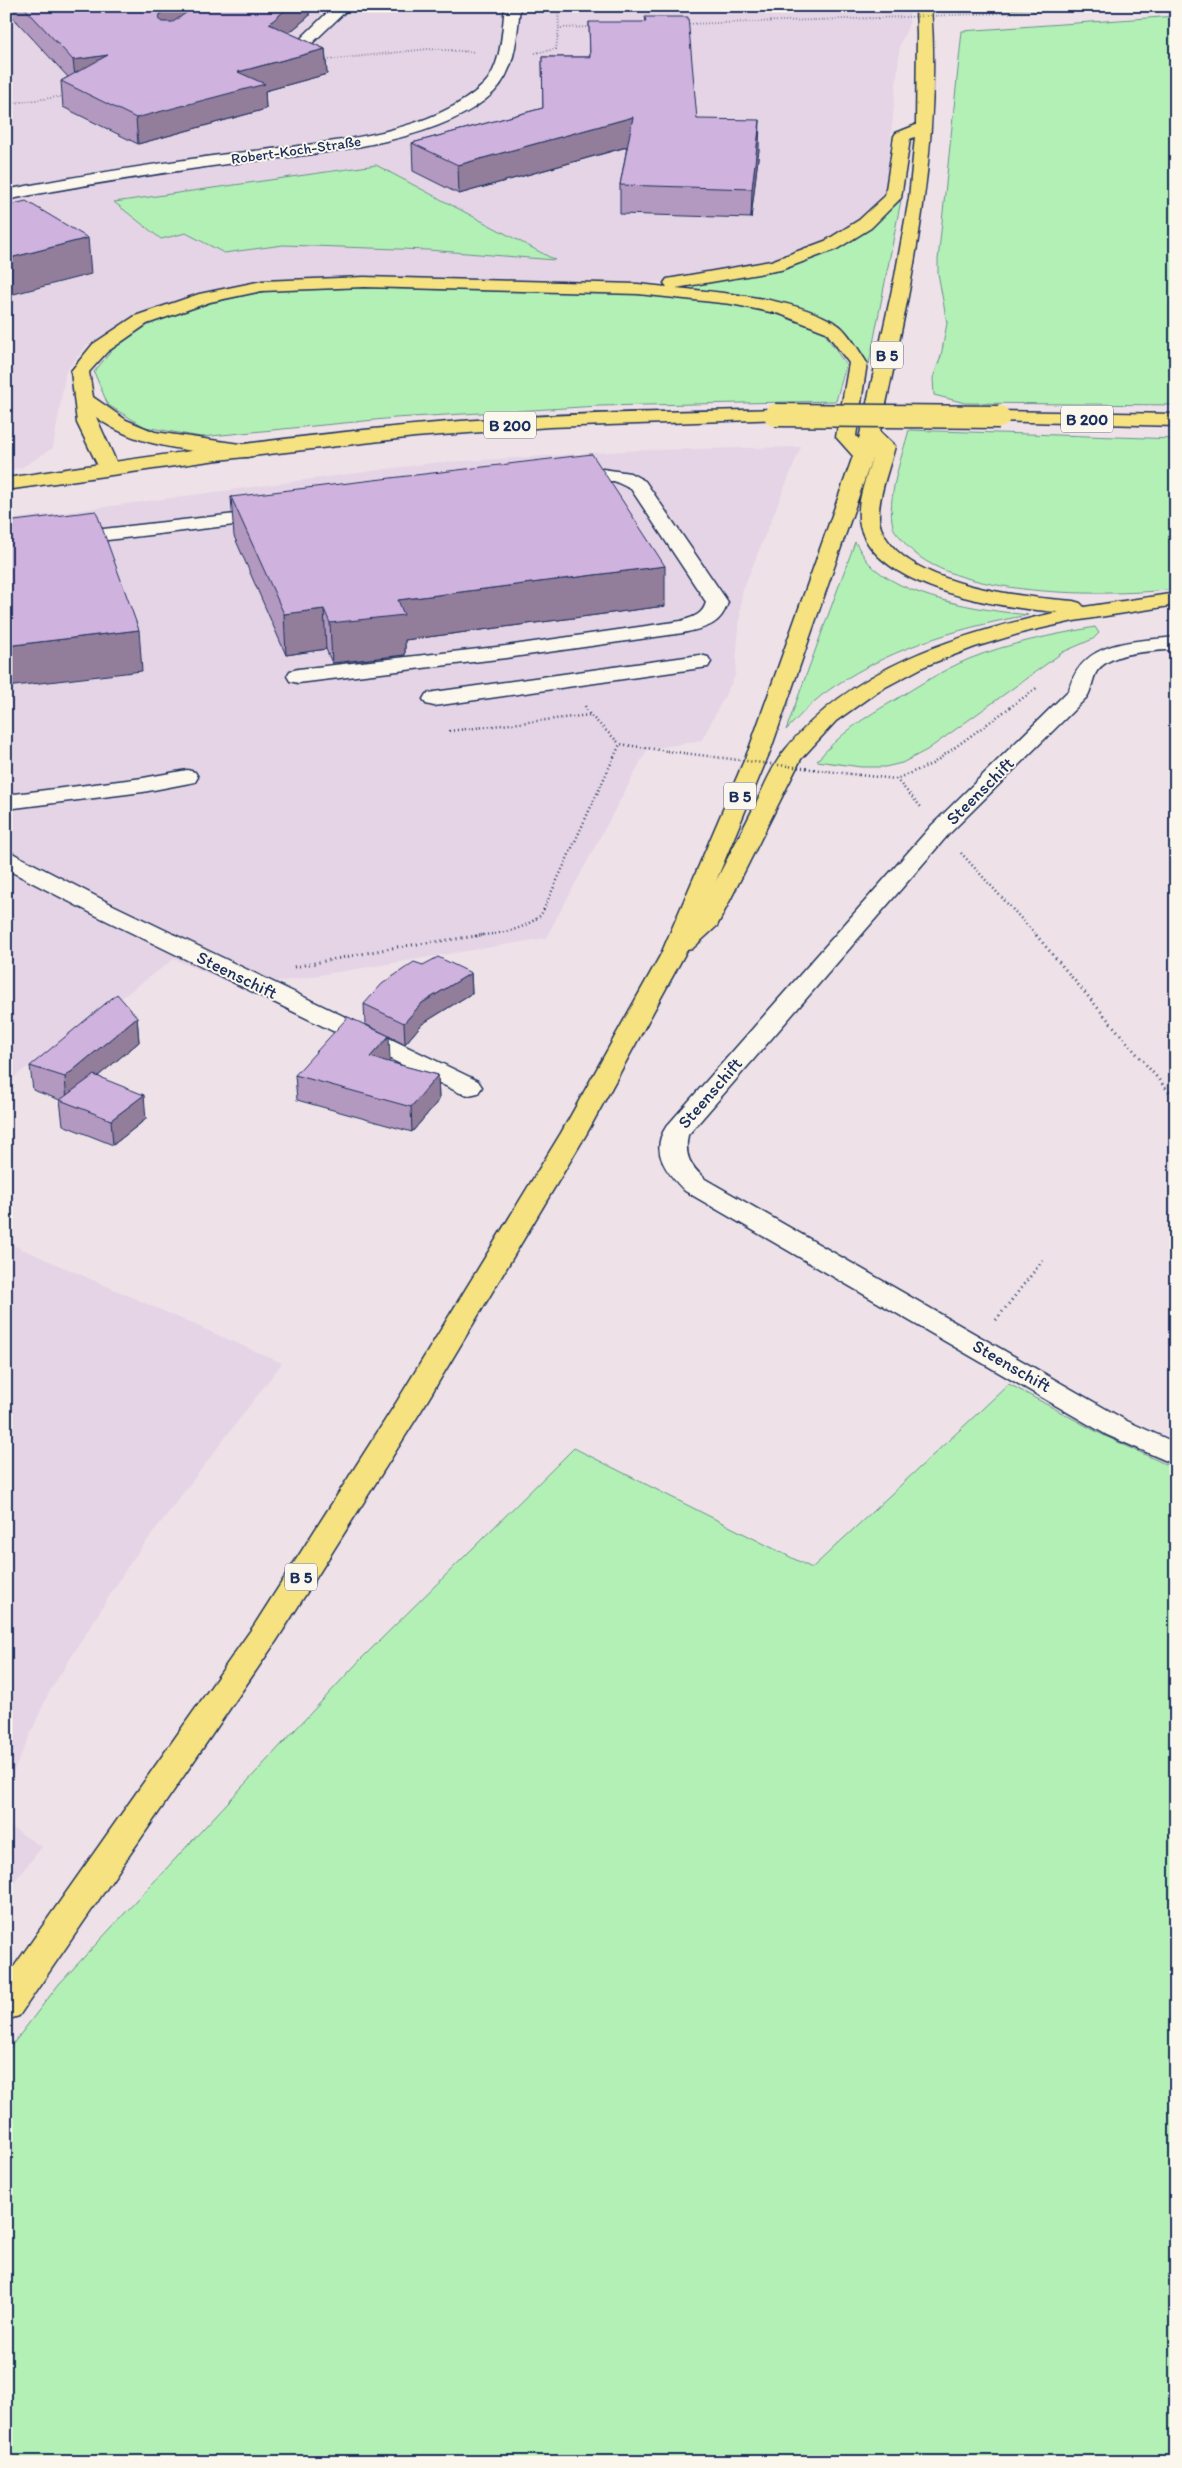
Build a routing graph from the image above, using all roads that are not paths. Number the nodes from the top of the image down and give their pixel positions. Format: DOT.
graph roads {
  1 [pos="338,6"];
  2 [pos="513,6"];
  3 [pos="923,6"];
  4 [pos="301,46"];
  5 [pos="924,127"];
  6 [pos="6,195"];
  7 [pos="638,289"];
  8 [pos="84,399"];
  9 [pos="1176,420"];
  10 [pos="870,434"];
  11 [pos="247,451"];
  12 [pos="864,456"];
  13 [pos="109,468"];
  14 [pos="547,478"];
  15 [pos="6,484"];
  16 [pos="289,513"];
  17 [pos="6,546"];
  18 [pos="1176,599"];
  19 [pos="1107,608"];
  20 [pos="1176,644"];
  21 [pos="506,652"];
  22 [pos="700,662"];
  23 [pos="298,676"];
  24 [pos="526,685"];
  25 [pos="434,699"];
  26 [pos="187,777"];
  27 [pos="6,802"];
  28 [pos="6,859"];
  29 [pos="673,954"];
  30 [pos="469,1087"];
  31 [pos="1176,1455"];
  32 [pos="6,2006"];
  1 -- 4 [label="street"];
  2 -- 6 [label="street, Robert-Koch-Straße"];
  3 -- 5 [label="main road, B 5"];
  5 -- 7 [label="main road"];
  5 -- 10 [label="main road, B 5"];
  7 -- 8 [label="main road"];
  7 -- 12 [label="main road"];
  8 -- 11 [label="main road"];
  8 -- 13 [label="main road"];
  9 -- 11 [label="main road, B 200, bridge"];
  10 -- 12 [label="main road, B 5"];
  10 -- 19 [label="main road"];
  11 -- 13 [label="main road, B 200"];
  12 -- 29 [label="main road, B 5"];
  13 -- 15 [label="main road"];
  14 -- 21 [label="street"];
  16 -- 17 [label="street"];
  18 -- 19 [label="main road"];
  19 -- 29 [label="main road"];
  20 -- 31 [label="street, Steenschift"];
  21 -- 23 [label="street"];
  21 -- 24 [label="street"];
  22 -- 24 [label="street"];
  24 -- 25 [label="street"];
  26 -- 27 [label="street"];
  28 -- 30 [label="street, Steenschift"];
  29 -- 32 [label="main road, B 5"];
}
